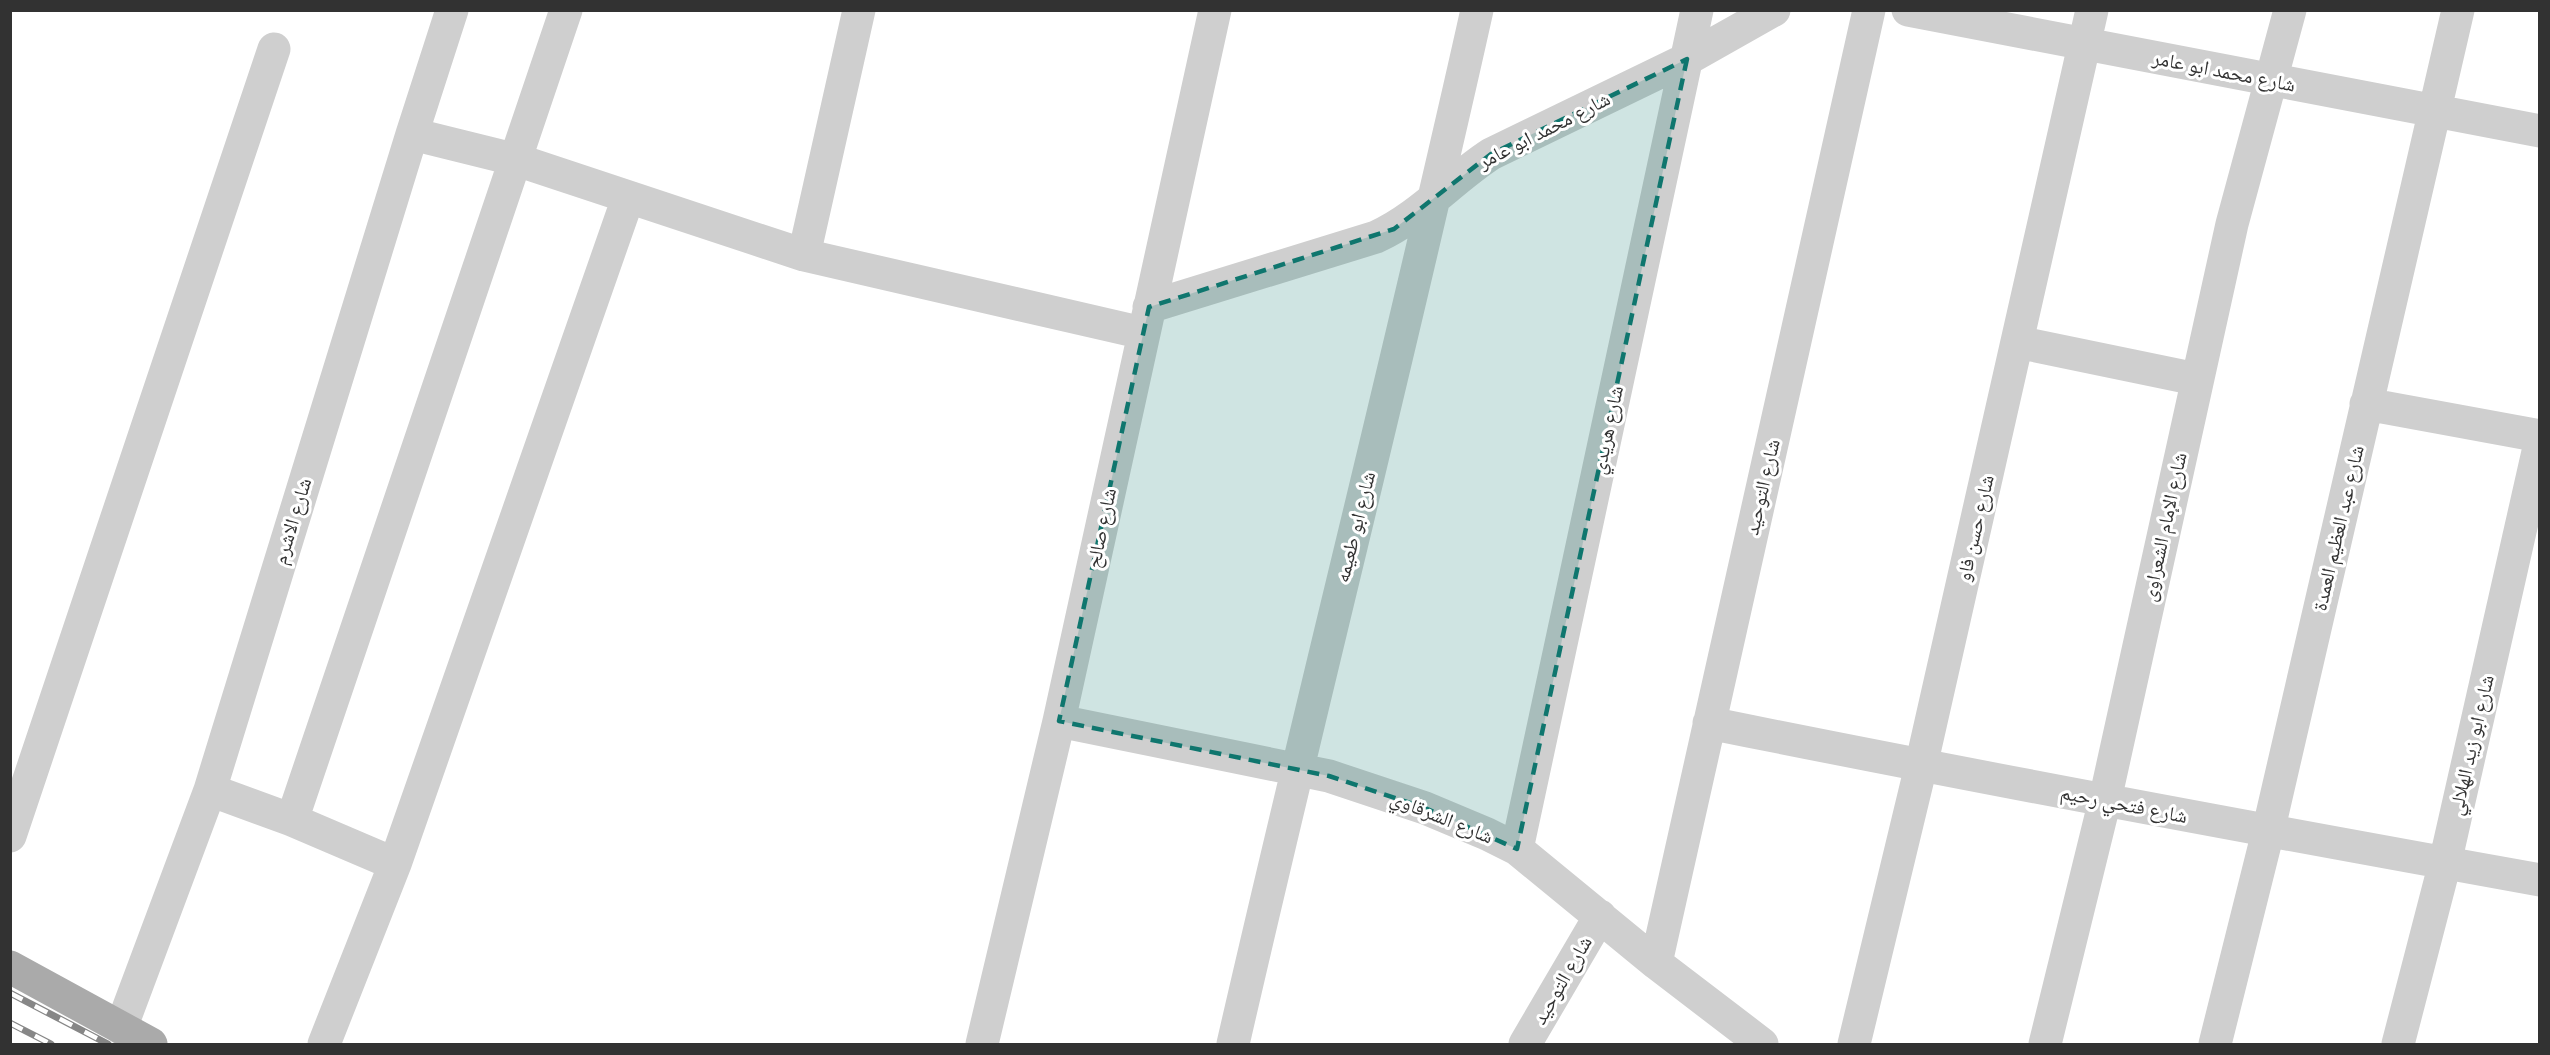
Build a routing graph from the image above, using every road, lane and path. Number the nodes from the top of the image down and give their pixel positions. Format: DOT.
graph roads {
  1 [pos="452,10"];
  2 [pos="566,10"];
  3 [pos="859,10"];
  4 [pos="1215,10"];
  5 [pos="1477,10"];
  6 [pos="1698,10"];
  7 [pos="1774,10"];
  8 [pos="1869,10"];
  9 [pos="1908,10"];
  10 [pos="2092,10"];
  11 [pos="2290,10"];
  12 [pos="2458,10"];
  13 [pos="2084,44"];
  14 [pos="274,49"];
  15 [pos="1687,59"];
  16 [pos="2271,80"];
  17 [pos="2435,111"];
  18 [pos="2540,131"];
  19 [pos="412,134"];
  20 [pos="517,160"];
  21 [pos="1436,197"];
  22 [pos="628,198"];
  23 [pos="804,255"];
  24 [pos="1146,320"];
  25 [pos="2017,342"];
  26 [pos="2196,379"];
  27 [pos="2366,404"];
  28 [pos="2540,436"];
  29 [pos="2540,443"];
  30 [pos="1059,721"];
  31 [pos="1709,723"];
  32 [pos="1921,766"];
  33 [pos="1296,768"];
  34 [pos="210,790"];
  35 [pos="2105,800"];
  36 [pos="292,820"];
  37 [pos="2268,832"];
  38 [pos="10,836"];
  39 [pos="1517,849"];
  40 [pos="2445,863"];
  41 [pos="395,864"];
  42 [pos="2540,880"];
  43 [pos="1600,916"];
  44 [pos="1656,963"];
  45 [pos="10,967"];
  46 [pos="121,1028"];
  47 [pos="150,1044"];
  48 [pos="324,1044"];
  49 [pos="982,1044"];
  50 [pos="1233,1044"];
  51 [pos="1525,1044"];
  52 [pos="1762,1044"];
  53 [pos="1854,1044"];
  54 [pos="2045,1044"];
  55 [pos="2215,1044"];
  56 [pos="2398,1044"];
  1 -- 19 [label="street, شارع الاشرم"];
  2 -- 20 [label="street"];
  3 -- 23 [label="street"];
  4 -- 24 [label="street, شارع صالح"];
  5 -- 21 [label="street, شارع ابو طعيمه"];
  6 -- 15 [label="street, شارع هريدي"];
  7 -- 15 [label="street, شارع محمد ابو عامر"];
  8 -- 31 [label="street, شارع التوحيد"];
  9 -- 13 [label="street, شارع محمد ابو عامر"];
  10 -- 13 [label="street, شارع حسن فاو"];
  11 -- 16 [label="street, شارع الإمام الشعراوى"];
  12 -- 17 [label="street, شارع عبد العظيم العمدة"];
  13 -- 16 [label="street, شارع محمد ابو عامر"];
  13 -- 25 [label="street, شارع حسن فاو"];
  14 -- 38 [label="street"];
  15 -- 21 [label="street, شارع محمد ابو عامر"];
  15 -- 39 [label="street, شارع هريدي"];
  16 -- 17 [label="street, شارع محمد ابو عامر"];
  16 -- 26 [label="street, شارع الإمام الشعراوى"];
  17 -- 18 [label="street, شارع محمد ابو عامر"];
  17 -- 27 [label="street, شارع عبد العظيم العمدة"];
  19 -- 20 [label="street"];
  19 -- 34 [label="street, شارع الاشرم"];
  20 -- 22 [label="street"];
  20 -- 36 [label="street"];
  21 -- 24 [label="street, شارع محمد ابو عامر"];
  21 -- 33 [label="street, شارع ابو طعيمه"];
  22 -- 23 [label="street"];
  22 -- 41 [label="street"];
  23 -- 24 [label="street"];
  24 -- 30 [label="street, شارع صالح"];
  25 -- 26 [label="street"];
  25 -- 32 [label="street, شارع حسن فاو"];
  26 -- 35 [label="street, شارع الإمام الشعراوى"];
  27 -- 28 [label="street"];
  27 -- 37 [label="street, شارع عبد العظيم العمدة"];
  29 -- 40 [label="street, شارع ابو زيد الهلالي"];
  30 -- 33 [label="street, شارع الشرقاوي"];
  30 -- 49 [label="street, شارع صالح"];
  31 -- 32 [label="street, شارع فتحي رحيم"];
  31 -- 44 [label="street, شارع التوحيد"];
  32 -- 35 [label="street, شارع فتحي رحيم"];
  32 -- 53 [label="street, شارع حسن فاو"];
  33 -- 39 [label="street, شارع الشرقاوي"];
  33 -- 50 [label="street, شارع ابو طعيمه"];
  34 -- 36 [label="street"];
  34 -- 46 [label="street, شارع الاشرم"];
  35 -- 37 [label="street, شارع فتحي رحيم"];
  35 -- 54 [label="street, شارع الإمام الشعراوى"];
  36 -- 41 [label="street"];
  37 -- 40 [label="street, شارع فتحي رحيم"];
  37 -- 55 [label="street, شارع عبد العظيم العمدة"];
  39 -- 43 [label="street, شارع الشرقاوي"];
  40 -- 42 [label="street, شارع فتحي رحيم"];
  40 -- 56 [label="street, شارع ابو زيد الهلالي"];
  41 -- 48 [label="street"];
  43 -- 44 [label="street, شارع الشرقاوي"];
  43 -- 51 [label="street, شارع التوحيد"];
  44 -- 52 [label="street, شارع الشرقاوي"];
  45 -- 46 [label="main road"];
  46 -- 47 [label="main road"];
}
